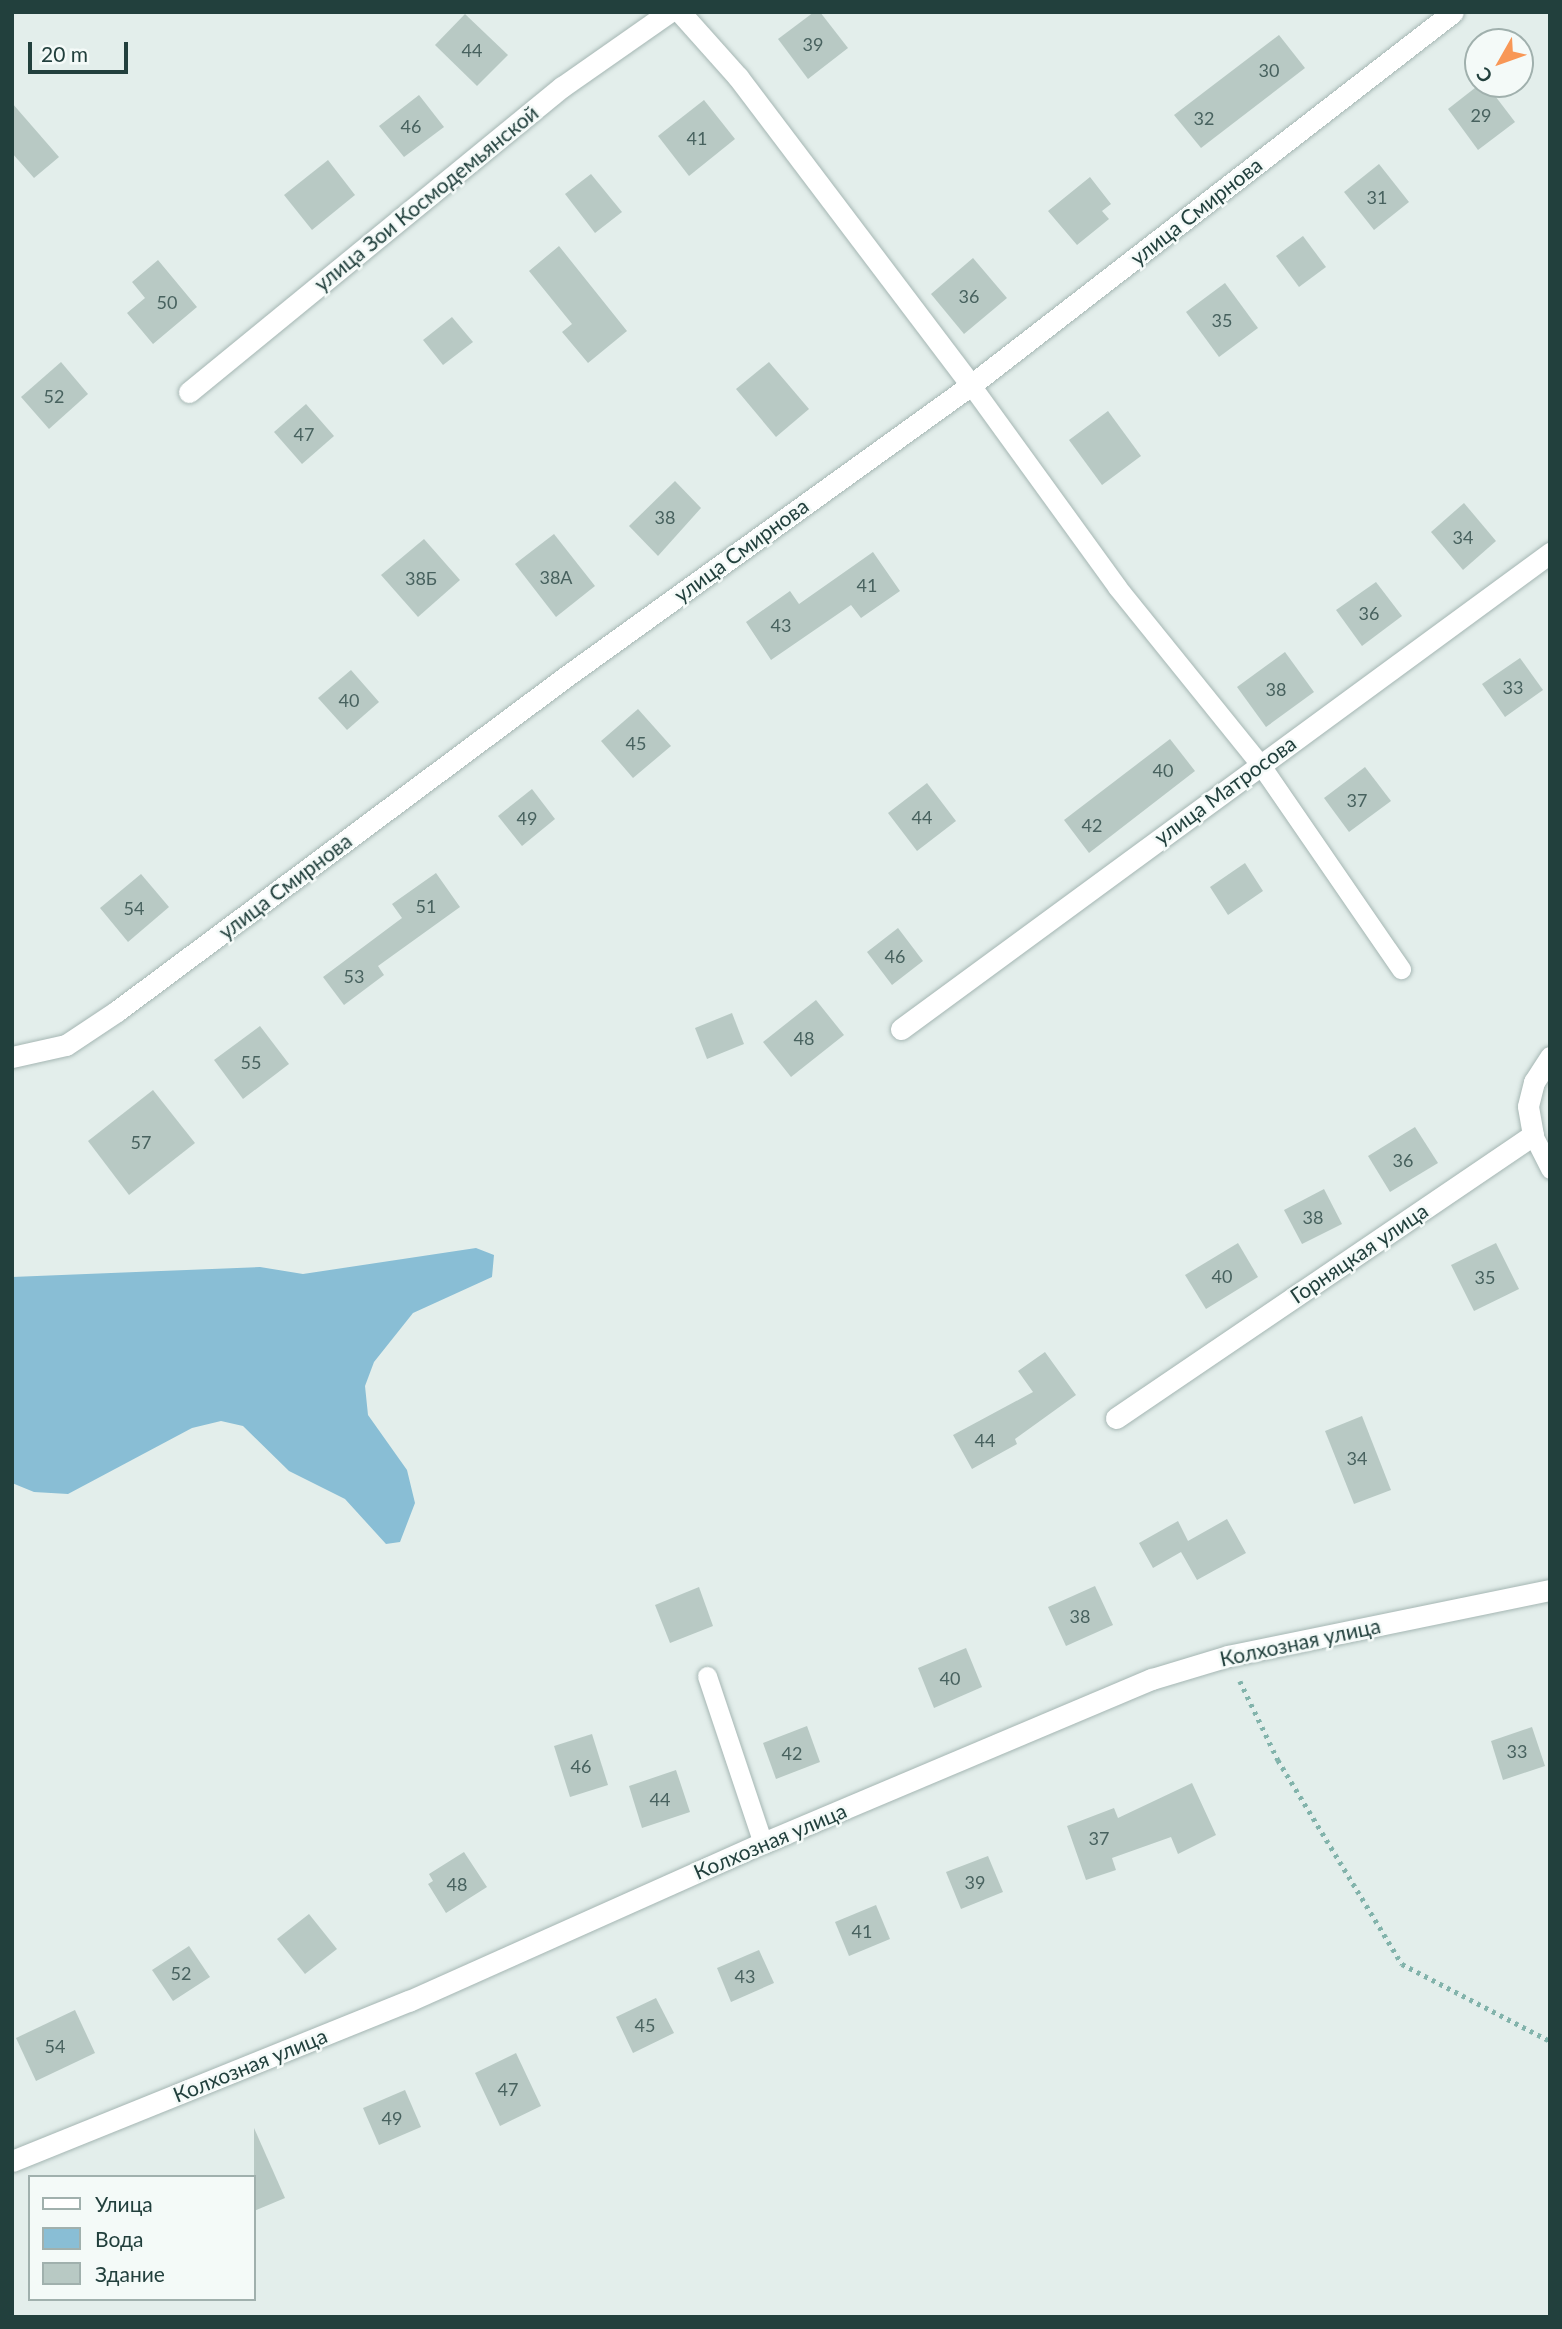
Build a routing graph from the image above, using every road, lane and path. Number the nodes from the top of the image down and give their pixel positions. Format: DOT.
graph roads {
  1 [pos="669,12"];
  2 [pos="680,12"];
  3 [pos="1453,12"];
  4 [pos="971,385"];
  5 [pos="189,391"];
  6 [pos="1550,554"];
  7 [pos="1260,764"];
  8 [pos="1401,969"];
  9 [pos="901,1029"];
  10 [pos="12,1057"];
  11 [pos="1550,1057"];
  12 [pos="1533,1135"];
  13 [pos="1550,1169"];
  14 [pos="1116,1418"];
  15 [pos="1550,1590"];
  16 [pos="1228,1656"];
  17 [pos="707,1676"];
  18 [pos="762,1843"];
  19 [pos="1550,2041"];
  20 [pos="12,2161"];
  1 -- 5 [label="street, улица Зои Космодемьянской"];
  2 -- 4 [label="street"];
  3 -- 4 [label="street, улица Смирнова"];
  4 -- 7 [label="lane"];
  4 -- 10 [label="street, улица Смирнова"];
  6 -- 7 [label="street, улица Матросова"];
  7 -- 8 [label="lane"];
  7 -- 9 [label="street, улица Матросова"];
  11 -- 12 [label="street"];
  12 -- 13 [label="lane"];
  12 -- 14 [label="street, Горняцкая улица"];
  15 -- 16 [label="street, Колхозная улица"];
  16 -- 18 [label="street, Колхозная улица"];
  16 -- 19 [label="path"];
  17 -- 18 [label="lane"];
  18 -- 20 [label="street, Колхозная улица"];
}
